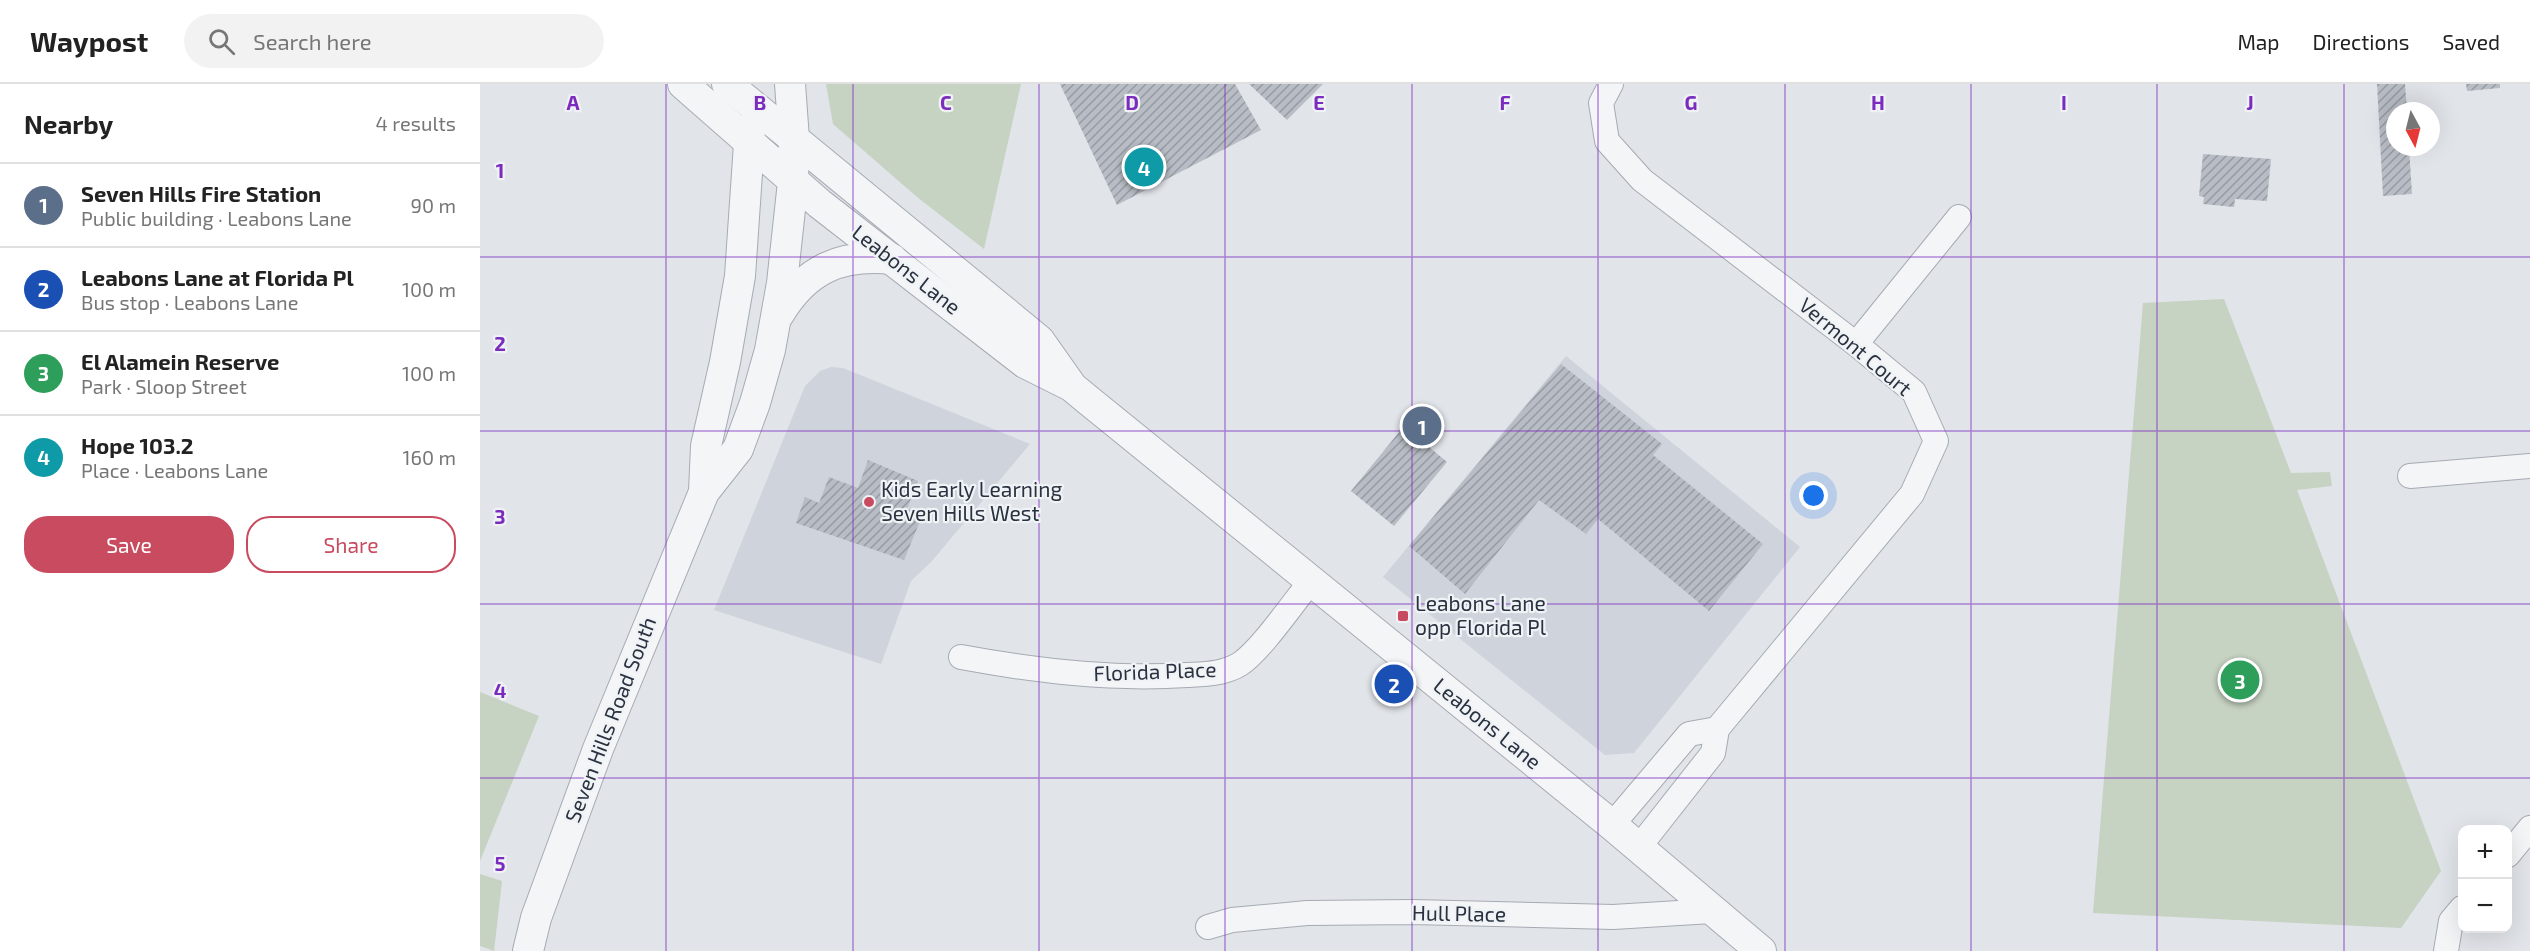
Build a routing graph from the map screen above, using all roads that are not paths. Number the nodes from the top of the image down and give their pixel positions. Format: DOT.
graph roads {
  1 [pos="683,84"];
  2 [pos="727,84"];
  3 [pos="790,84"];
  4 [pos="1611,84"];
  5 [pos="751,94"];
  6 [pos="794,139"];
  7 [pos="749,142"];
  8 [pos="793,182"];
  9 [pos="1959,218"];
  10 [pos="892,259"];
  11 [pos="775,320"];
  12 [pos="1856,344"];
  13 [pos="1071,386"];
  14 [pos="2530,466"];
  15 [pos="2410,476"];
  16 [pos="704,492"];
  17 [pos="1311,581"];
  18 [pos="961,657"];
  19 [pos="1717,729"];
  20 [pos="1612,825"];
  21 [pos="2530,828"];
  22 [pos="1639,847"];
  23 [pos="2512,850"];
  24 [pos="1712,911"];
  25 [pos="2458,913"];
  26 [pos="1208,927"];
  27 [pos="528,951"];
  28 [pos="1761,951"];
  29 [pos="2446,951"];
  1 -- 7 [label="street, Leabons Lane"];
  2 -- 5 [label="street, Leabons Lane"];
  3 -- 6 [label="street, Seven Hills Road South"];
  4 -- 12 [label="street, Vermont Court"];
  5 -- 6 [label="street, Leabons Lane"];
  5 -- 7 [label="street, Seven Hills Road South"];
  6 -- 8 [label="street, Seven Hills Road South"];
  6 -- 13 [label="street, Leabons Lane"];
  7 -- 8 [label="street, Leabons Lane"];
  7 -- 16 [label="street, Seven Hills Road South"];
  8 -- 10 [label="street, Leabons Lane"];
  8 -- 11 [label="street, Seven Hills Road South"];
  9 -- 12 [label="street"];
  10 -- 11 [label="street"];
  10 -- 13 [label="street, Leabons Lane"];
  11 -- 16 [label="street, Seven Hills Road South"];
  12 -- 19 [label="street, Vermont Court"];
  13 -- 17 [label="street, Leabons Lane"];
  14 -- 15 [label="street"];
  16 -- 27 [label="street, Seven Hills Road South"];
  17 -- 18 [label="street, Florida Place"];
  17 -- 20 [label="street, Leabons Lane"];
  19 -- 20 [label="street"];
  19 -- 22 [label="street, Vermont Court"];
  20 -- 22 [label="street, Leabons Lane"];
  21 -- 23 [label="street"];
  22 -- 24 [label="street, Leabons Lane"];
  24 -- 26 [label="street, Hull Place"];
  24 -- 28 [label="street, Leabons Lane"];
  25 -- 29 [label="street"];
}
